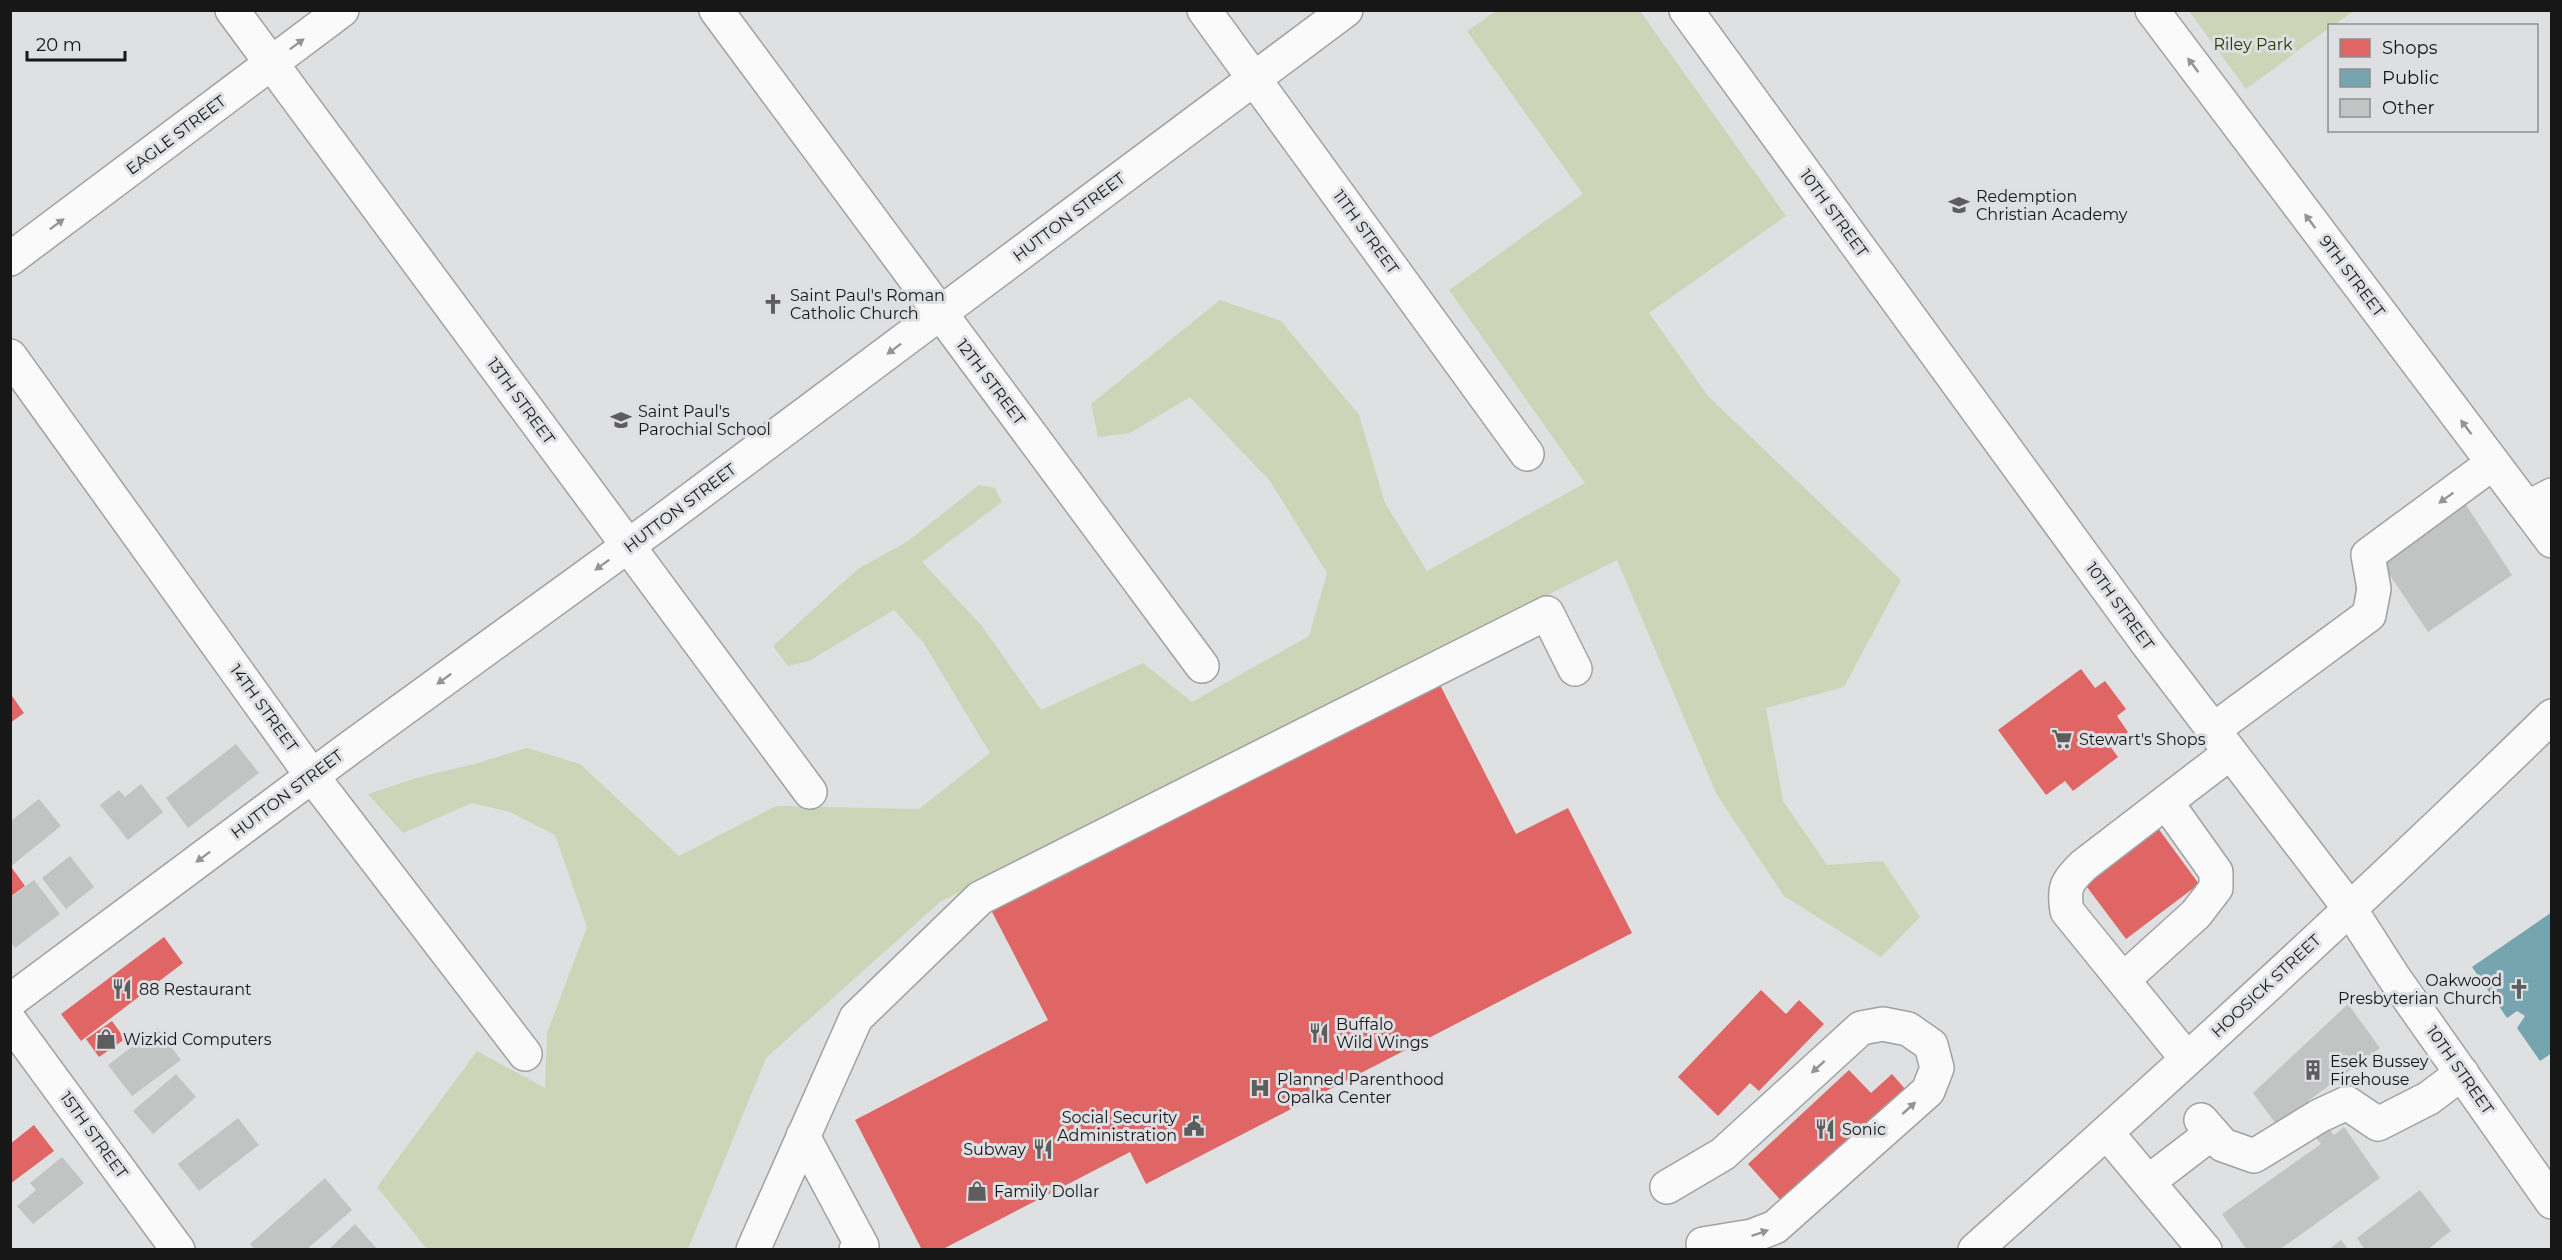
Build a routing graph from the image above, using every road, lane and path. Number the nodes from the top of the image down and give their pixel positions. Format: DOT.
graph roads {
  1 [pos="232,10"];
  2 [pos="342,10"];
  3 [pos="716,10"];
  4 [pos="1204,10"];
  5 [pos="1346,10"];
  6 [pos="1686,10"];
  7 [pos="2152,10"];
  8 [pos="272,63"];
  9 [pos="1254,79"];
  10 [pos="10,259"];
  11 [pos="941,314"];
  12 [pos="10,356"];
  13 [pos="1527,454"];
  14 [pos="2493,463"];
  15 [pos="2539,501"];
  16 [pos="2552,541"];
  17 [pos="628,546"];
  18 [pos="1202,666"];
  19 [pos="1575,669"];
  20 [pos="2552,716"];
  21 [pos="2222,741"];
  22 [pos="312,776"];
  23 [pos="810,792"];
  24 [pos="2166,802"];
  25 [pos="2350,909"];
  26 [pos="2123,980"];
  27 [pos="10,1001"];
  28 [pos="10,1021"];
  29 [pos="525,1054"];
  30 [pos="2187,1059"];
  31 [pos="2462,1073"];
  32 [pos="2106,1133"];
  33 [pos="803,1137"];
  34 [pos="2148,1182"];
  35 [pos="1667,1187"];
  36 [pos="2552,1202"];
  37 [pos="1703,1244"];
  38 [pos="178,1250"];
  39 [pos="753,1250"];
  40 [pos="856,1250"];
  41 [pos="1975,1250"];
  42 [pos="2205,1250"];
  1 -- 8 [label="main road, 13TH STREET"];
  8 -- 2 [label="main road, EAGLE STREET, one-way"];
  3 -- 11 [label="main road, 12TH STREET"];
  4 -- 9 [label="main road, 11TH STREET"];
  5 -- 9 [label="main road, HUTTON STREET"];
  6 -- 21 [label="main road, 10TH STREET"];
  14 -- 7 [label="main road, 9TH STREET, one-way"];
  10 -- 8 [label="main road, EAGLE STREET, one-way"];
  8 -- 17 [label="main road, 13TH STREET"];
  9 -- 11 [label="main road, HUTTON STREET"];
  9 -- 13 [label="main road, 11TH STREET"];
  11 -- 17 [label="main road, HUTTON STREET, one-way"];
  11 -- 18 [label="main road, 12TH STREET"];
  12 -- 22 [label="main road, 14TH STREET"];
  14 -- 15 [label="main road, 9TH STREET"];
  14 -- 21 [label="main road, one-way"];
  15 -- 16 [label="main road, 9TH STREET"];
  17 -- 22 [label="main road, HUTTON STREET, one-way"];
  17 -- 23 [label="main road, 13TH STREET"];
  19 -- 33 [label="main road"];
  20 -- 25 [label="main road, HOOSICK STREET"];
  21 -- 24 [label="main road"];
  21 -- 25 [label="main road, 10TH STREET"];
  22 -- 27 [label="main road, HUTTON STREET, one-way"];
  22 -- 29 [label="main road, 14TH STREET"];
  24 -- 26 [label="main road"];
  24 -- 26 [label="main road"];
  25 -- 30 [label="main road, HOOSICK STREET"];
  25 -- 31 [label="main road, 10TH STREET"];
  26 -- 30 [label="main road"];
  28 -- 38 [label="main road, 15TH STREET"];
  30 -- 32 [label="main road, HOOSICK STREET"];
  31 -- 34 [label="main road"];
  31 -- 36 [label="main road, 10TH STREET"];
  32 -- 34 [label="main road"];
  32 -- 41 [label="main road, HOOSICK STREET"];
  33 -- 39 [label="main road"];
  33 -- 40 [label="main road"];
  34 -- 42 [label="main road"];
  37 -- 35 [label="main road, one-way"];
}
